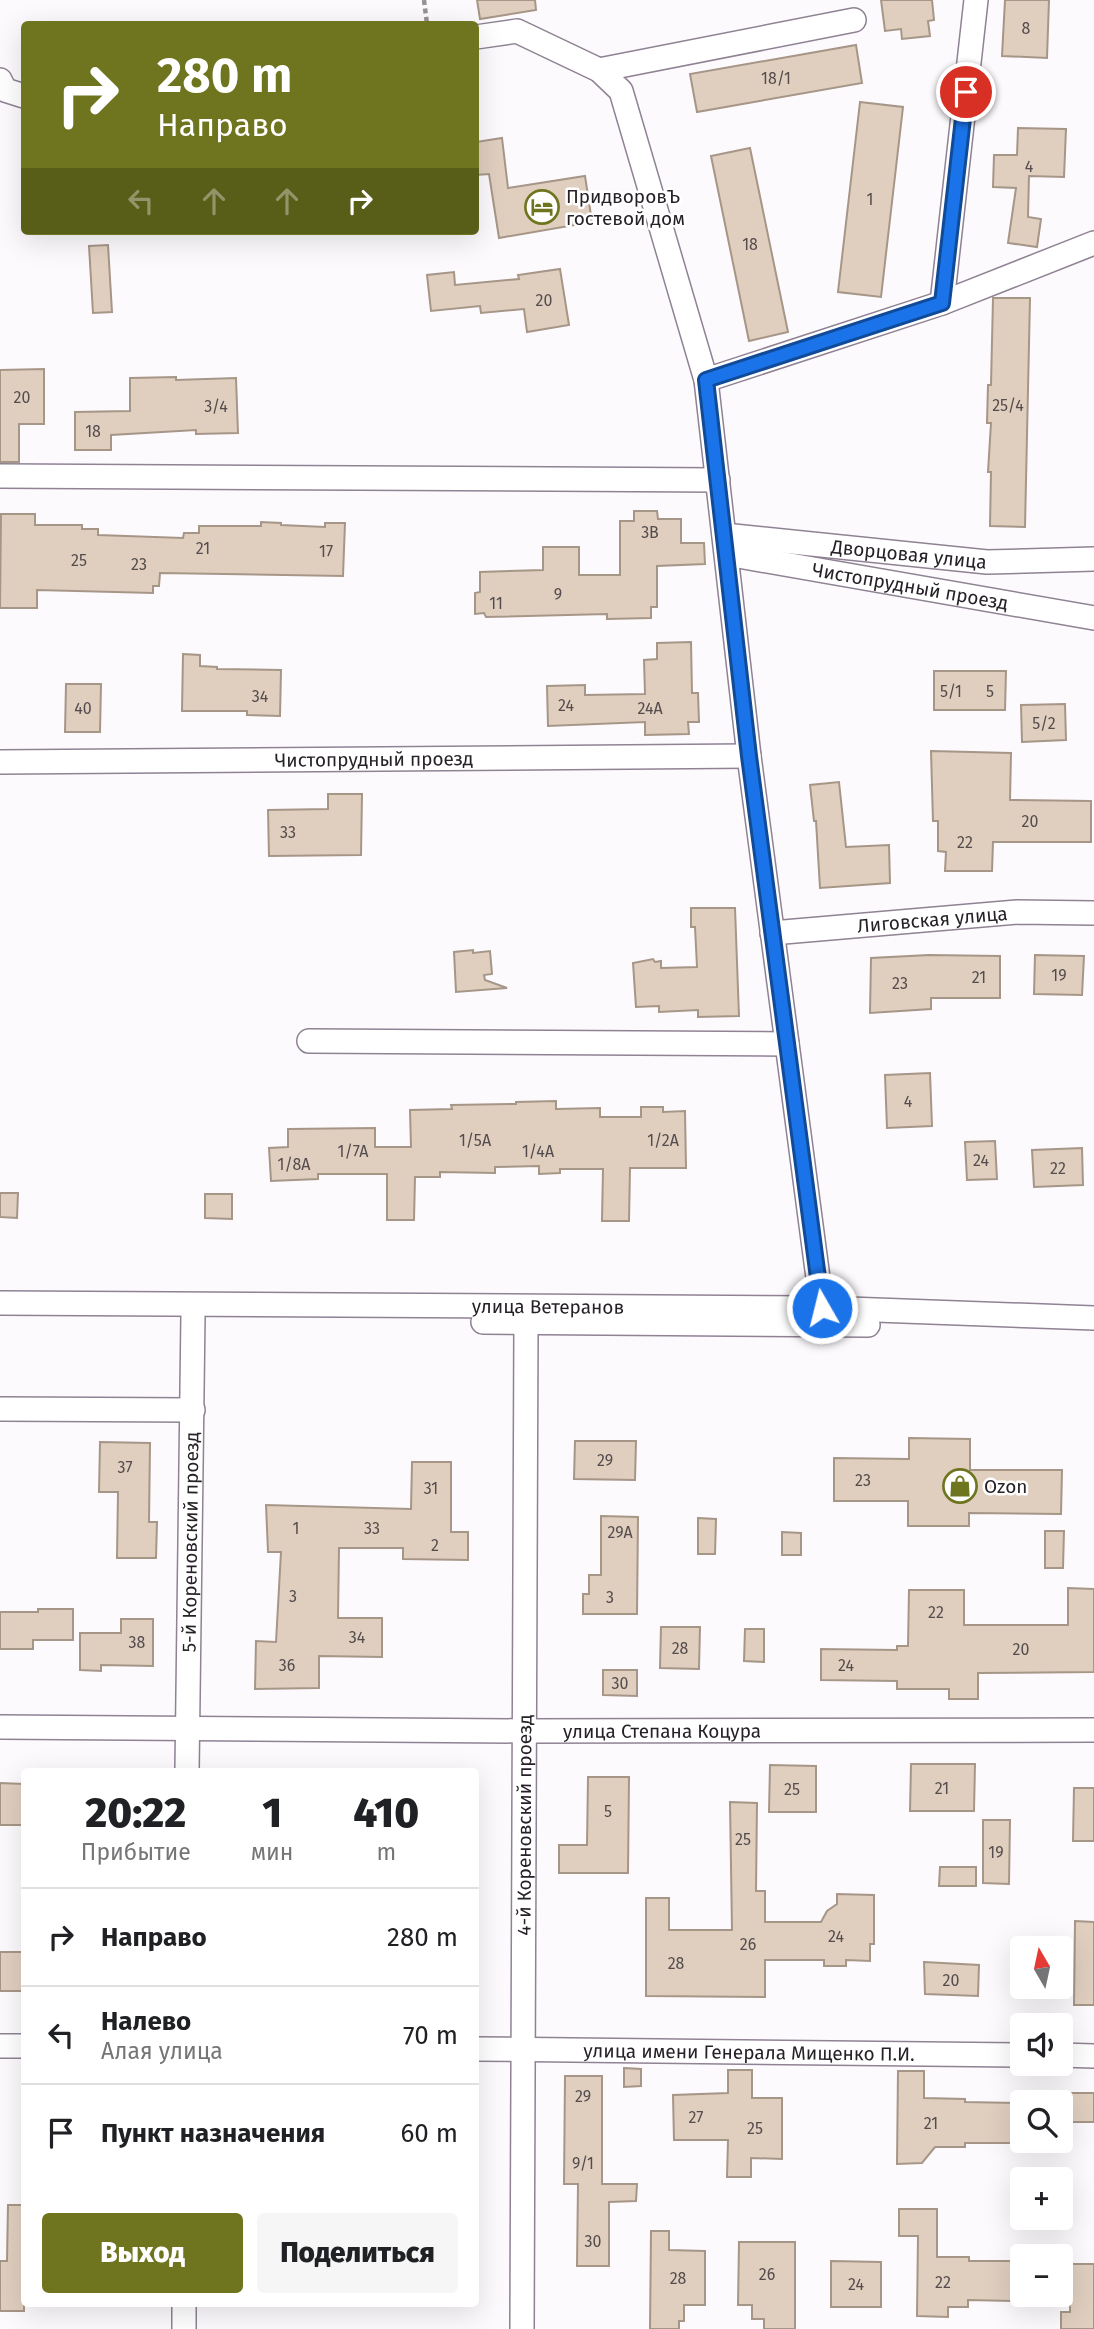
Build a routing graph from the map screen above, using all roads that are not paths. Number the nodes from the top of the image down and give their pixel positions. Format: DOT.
graph roads {
  1 [pos="976,0"];
  2 [pos="853,20"];
  3 [pos="479,37"];
  4 [pos="599,70"];
  5 [pos="0,80"];
  6 [pos="21,95"];
  7 [pos="1094,243"];
  8 [pos="942,303"];
  9 [pos="706,380"];
  10 [pos="0,475"];
  11 [pos="718,480"];
  12 [pos="726,544"];
  13 [pos="1094,559"];
  14 [pos="1094,618"];
  15 [pos="749,756"];
  16 [pos="0,762"];
  17 [pos="1094,913"];
  18 [pos="772,933"];
  19 [pos="309,1041"];
  20 [pos="787,1044"];
  21 [pos="0,1303"];
  22 [pos="822,1308"];
  23 [pos="0,1311"];
  24 [pos="193,1314"];
  25 [pos="1094,1318"];
  26 [pos="527,1323"];
  27 [pos="1094,1327"];
  28 [pos="0,1409"];
  29 [pos="193,1410"];
  30 [pos="0,1727"];
  31 [pos="187,1727"];
  32 [pos="1094,1730"];
  33 [pos="526,1731"];
  34 [pos="187,1768"];
  35 [pos="0,2046"];
  36 [pos="21,2046"];
  37 [pos="479,2049"];
  38 [pos="523,2050"];
  39 [pos="1010,2055"];
  40 [pos="1073,2055"];
  41 [pos="1094,2056"];
  42 [pos="184,2307"];
  43 [pos="184,2329"];
  44 [pos="522,2329"];
  1 -- 8 [label="street"];
  2 -- 4 [label="street"];
  3 -- 4 [label="street"];
  4 -- 9 [label="street"];
  5 -- 6 [label="street"];
  7 -- 8 [label="street"];
  8 -- 9 [label="street"];
  9 -- 11 [label="street"];
  10 -- 11 [label="street"];
  11 -- 12 [label="street"];
  12 -- 13 [label="street, Дворцовая улица"];
  12 -- 14 [label="street, Чистопрудный проезд"];
  12 -- 15 [label="street"];
  15 -- 16 [label="street, Чистопрудный проезд"];
  15 -- 18 [label="street"];
  17 -- 18 [label="street, Лиговская улица"];
  18 -- 20 [label="street"];
  19 -- 20 [label="street"];
  20 -- 22 [label="street"];
  21 -- 22 [label="street, улица Ветеранов"];
  22 -- 25 [label="street, улица Ветеранов"];
  23 -- 24 [label="street, улица Ветеранов"];
  24 -- 26 [label="street, улица Ветеранов"];
  24 -- 29 [label="street, 5-й Кореновский проезд"];
  26 -- 27 [label="street, улица Ветеранов"];
  26 -- 33 [label="street, 4-й Кореновский проезд"];
  28 -- 29 [label="street"];
  29 -- 31 [label="street, 5-й Кореновский проезд"];
  30 -- 31 [label="street, улица Степана Коцура"];
  31 -- 33 [label="street, улица Степана Коцура"];
  31 -- 34 [label="street, 5-й Кореновский проезд"];
  32 -- 33 [label="street, улица Степана Коцура"];
  33 -- 38 [label="street, 4-й Кореновский проезд"];
  35 -- 36 [label="street"];
  37 -- 38 [label="street, улица имени Генерала Мищенко П.И."];
  38 -- 39 [label="street, улица имени Генерала Мищенко П.И."];
  38 -- 44 [label="street, 4-й Кореновский проезд"];
  40 -- 41 [label="street"];
  42 -- 43 [label="street"];
}
